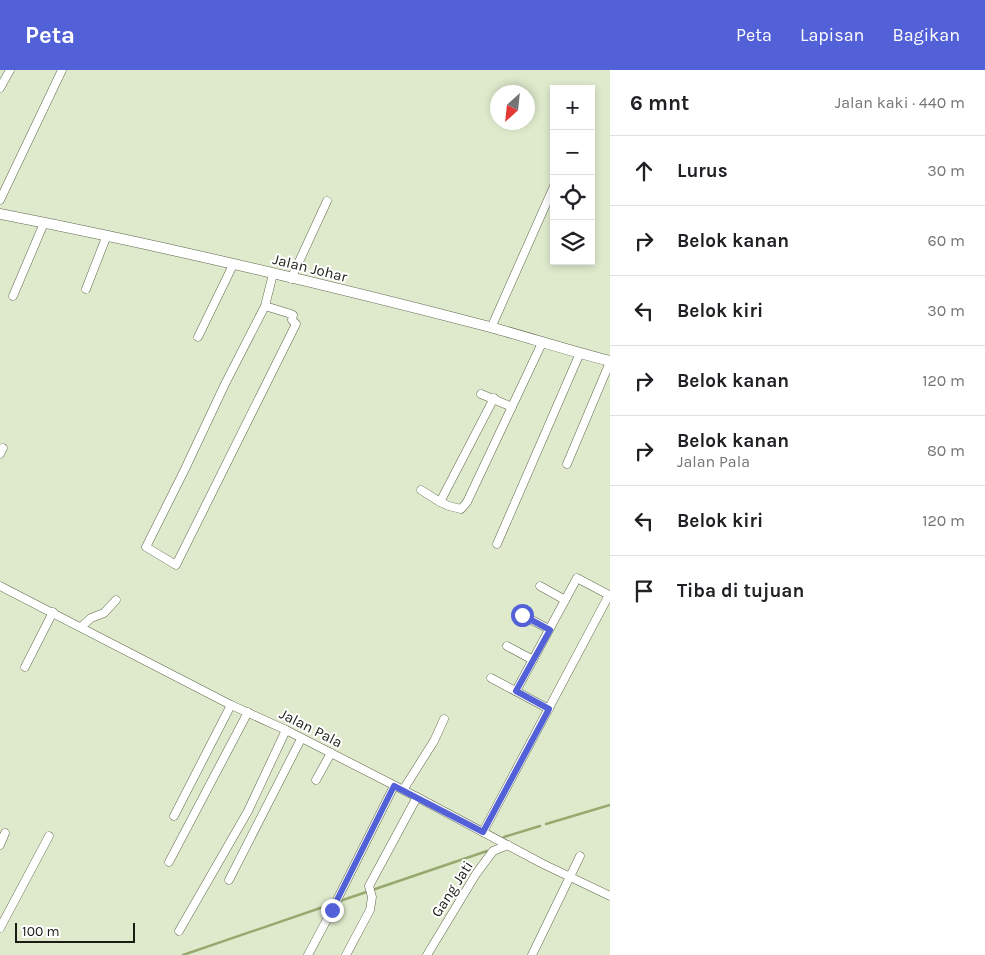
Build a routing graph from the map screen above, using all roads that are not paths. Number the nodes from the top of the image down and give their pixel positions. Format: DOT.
graph roads {
  1 [pos="10,70"];
  2 [pos="62,70"];
  3 [pos="0,88"];
  4 [pos="550,195"];
  5 [pos="0,200"];
  6 [pos="327,201"];
  7 [pos="0,214"];
  8 [pos="44,223"];
  9 [pos="107,235"];
  10 [pos="233,265"];
  11 [pos="273,274"];
  12 [pos="291,279"];
  13 [pos="86,289"];
  14 [pos="13,296"];
  15 [pos="265,306"];
  16 [pos="491,328"];
  17 [pos="198,337"];
  18 [pos="542,343"];
  19 [pos="580,353"];
  20 [pos="610,361"];
  21 [pos="481,394"];
  22 [pos="494,398"];
  23 [pos="512,407"];
  24 [pos="567,464"];
  25 [pos="421,490"];
  26 [pos="440,502"];
  27 [pos="497,544"];
  28 [pos="0,586"];
  29 [pos="540,586"];
  30 [pos="116,600"];
  31 [pos="566,600"];
  32 [pos="53,612"];
  33 [pos="522,615"];
  34 [pos="81,627"];
  35 [pos="550,630"];
  36 [pos="507,646"];
  37 [pos="534,660"];
  38 [pos="25,667"];
  39 [pos="492,678"];
  40 [pos="516,691"];
  41 [pos="231,704"];
  42 [pos="549,709"];
  43 [pos="248,712"];
  44 [pos="444,719"];
  45 [pos="286,730"];
  46 [pos="301,739"];
  47 [pos="331,753"];
  48 [pos="316,780"];
  49 [pos="394,786"];
  50 [pos="403,790"];
  51 [pos="417,797"];
  52 [pos="174,816"];
  53 [pos="483,832"];
  54 [pos="5,833"];
  55 [pos="49,836"];
  56 [pos="0,845"];
  57 [pos="508,845"];
  58 [pos="580,856"];
  59 [pos="169,862"];
  60 [pos="570,876"];
  61 [pos="229,880"];
  62 [pos="610,896"];
  63 [pos="0,928"];
  64 [pos="179,932"];
  65 [pos="308,955"];
  66 [pos="346,955"];
  67 [pos="426,955"];
  68 [pos="532,955"];
  1 -- 3 [label="street"];
  2 -- 5 [label="street"];
  4 -- 16 [label="street"];
  6 -- 12 [label="street"];
  7 -- 8 [label="street, Jalan Johar"];
  8 -- 9 [label="street, Jalan Johar"];
  8 -- 14 [label="street"];
  9 -- 10 [label="street, Jalan Johar"];
  9 -- 13 [label="street"];
  10 -- 11 [label="street, Jalan Johar"];
  10 -- 17 [label="street"];
  11 -- 12 [label="street, Jalan Johar"];
  11 -- 15 [label="street"];
  12 -- 16 [label="street, Jalan Johar"];
  15 -- 15 [label="street"];
  16 -- 18 [label="street, Jalan Johar"];
  18 -- 19 [label="street, Jalan Johar"];
  18 -- 23 [label="street"];
  19 -- 20 [label="street, Jalan Johar"];
  19 -- 27 [label="street"];
  20 -- 24 [label="street"];
  21 -- 22 [label="street"];
  22 -- 23 [label="street"];
  22 -- 26 [label="street"];
  23 -- 26 [label="street"];
  25 -- 26 [label="street"];
  28 -- 32 [label="street, Jalan Pala"];
  29 -- 31 [label="street"];
  30 -- 34 [label="street"];
  31 -- 35 [label="street"];
  31 -- 42 [label="street"];
  32 -- 34 [label="street, Jalan Pala"];
  32 -- 38 [label="street"];
  33 -- 35 [label="street"];
  34 -- 41 [label="street, Jalan Pala"];
  35 -- 37 [label="street"];
  36 -- 37 [label="street"];
  37 -- 40 [label="street"];
  39 -- 40 [label="street"];
  40 -- 42 [label="street"];
  41 -- 43 [label="street, Jalan Pala"];
  41 -- 52 [label="street"];
  42 -- 53 [label="street"];
  43 -- 45 [label="street, Jalan Pala"];
  43 -- 59 [label="street"];
  44 -- 50 [label="street"];
  45 -- 46 [label="street, Jalan Pala"];
  45 -- 64 [label="street"];
  46 -- 47 [label="street, Jalan Pala"];
  46 -- 61 [label="street"];
  47 -- 48 [label="street"];
  47 -- 49 [label="street, Jalan Pala"];
  49 -- 50 [label="street, Jalan Pala"];
  49 -- 65 [label="street"];
  50 -- 51 [label="street, Jalan Pala"];
  51 -- 53 [label="street, Jalan Pala"];
  51 -- 66 [label="street"];
  53 -- 57 [label="street, Jalan Pala"];
  54 -- 56 [label="street"];
  55 -- 63 [label="street"];
  57 -- 60 [label="street, Jalan Pala"];
  57 -- 67 [label="street, Gang Jati"];
  58 -- 60 [label="street"];
  60 -- 62 [label="street, Jalan Pala"];
  60 -- 68 [label="street"];
}
